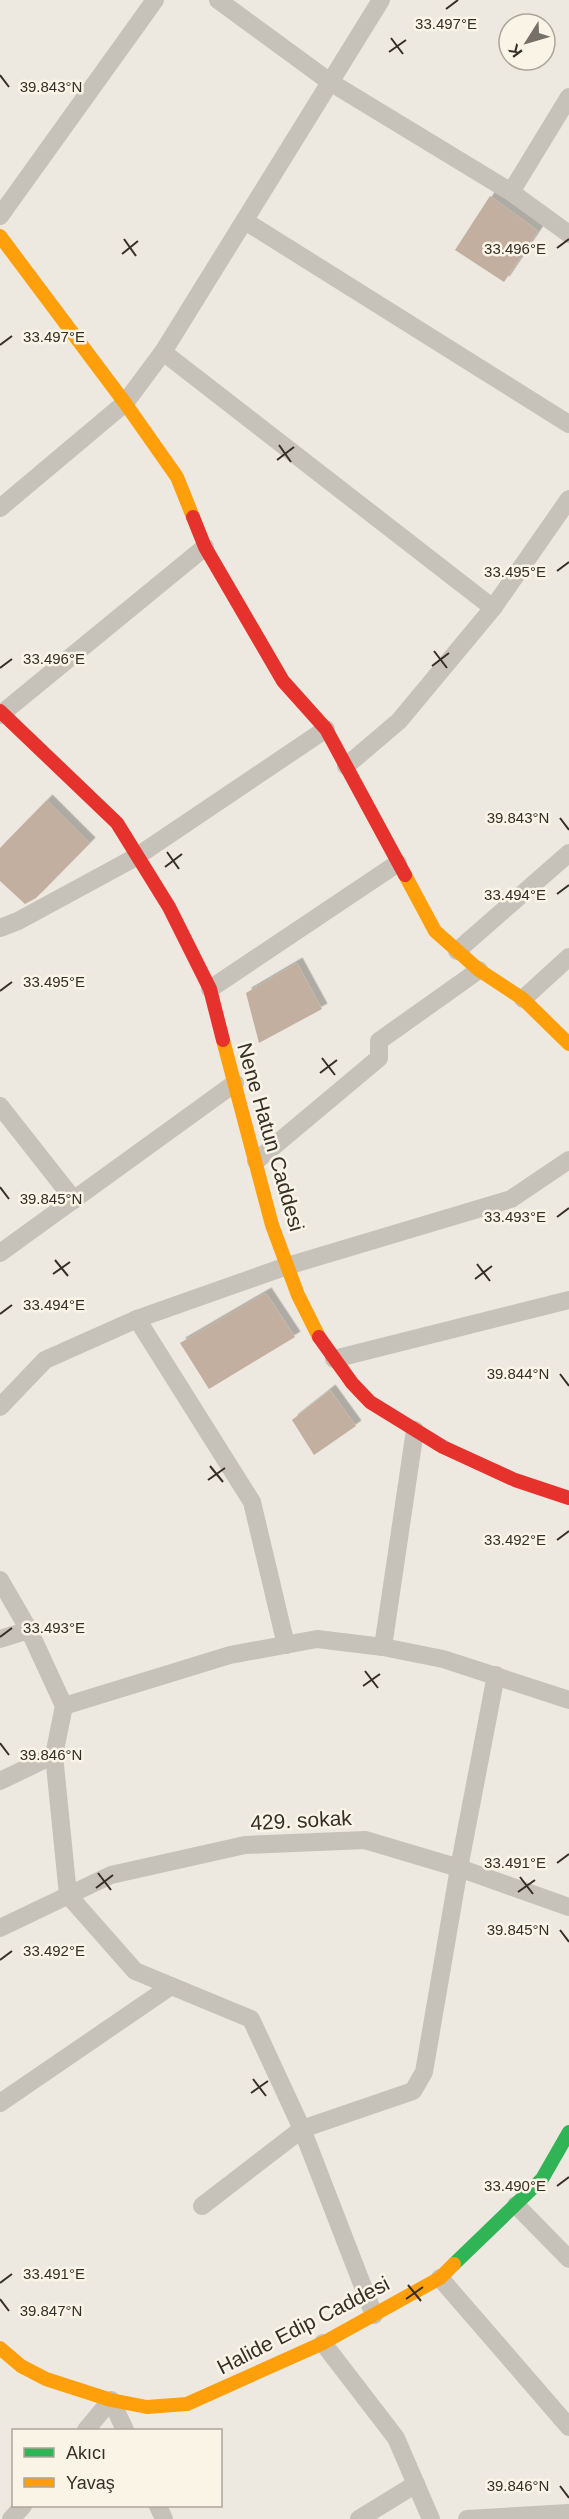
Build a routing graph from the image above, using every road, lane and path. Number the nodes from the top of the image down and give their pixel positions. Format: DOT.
graph roads {
  1 [pos="155,0"];
  2 [pos="218,0"];
  3 [pos="381,0"];
  4 [pos="330,82"];
  5 [pos="569,97"];
  6 [pos="511,192"];
  7 [pos="0,216"];
  8 [pos="245,221"];
  9 [pos="569,234"];
  10 [pos="0,236"];
  11 [pos="163,352"];
  12 [pos="125,403"];
  13 [pos="569,423"];
  14 [pos="569,499"];
  15 [pos="0,508"];
  16 [pos="205,548"];
  17 [pos="493,608"];
  18 [pos="1,713"];
  19 [pos="326,729"];
  20 [pos="346,765"];
  21 [pos="569,853"];
  22 [pos="136,857"];
  23 [pos="398,863"];
  24 [pos="0,928"];
  25 [pos="457,951"];
  26 [pos="569,957"];
  27 [pos="479,970"];
  28 [pos="210,989"];
  29 [pos="523,999"];
  30 [pos="569,1044"];
  31 [pos="235,1083"];
  32 [pos="0,1106"];
  33 [pos="569,1160"];
  34 [pos="256,1161"];
  35 [pos="74,1200"];
  36 [pos="0,1253"];
  37 [pos="287,1266"];
  38 [pos="569,1300"];
  39 [pos="136,1319"];
  40 [pos="334,1359"];
  41 [pos="0,1407"];
  42 [pos="415,1430"];
  43 [pos="569,1498"];
  44 [pos="0,1580"];
  45 [pos="29,1630"];
  46 [pos="0,1639"];
  47 [pos="286,1645"];
  48 [pos="382,1647"];
  49 [pos="496,1675"];
  50 [pos="569,1700"];
  51 [pos="64,1706"];
  52 [pos="54,1755"];
  53 [pos="0,1781"];
  54 [pos="459,1868"];
  55 [pos="68,1895"];
  56 [pos="569,1907"];
  57 [pos="0,1928"];
  58 [pos="171,1986"];
  59 [pos="0,2103"];
  60 [pos="302,2129"];
  61 [pos="569,2132"];
  62 [pos="516,2205"];
  63 [pos="202,2206"];
  64 [pos="569,2259"];
  65 [pos="440,2278"];
  66 [pos="374,2315"];
  67 [pos="323,2343"];
  68 [pos="0,2348"];
  69 [pos="111,2400"];
  70 [pos="569,2427"];
  71 [pos="87,2429"];
  72 [pos="125,2429"];
  73 [pos="416,2484"];
  74 [pos="21,2507"];
  75 [pos="569,2513"];
  76 [pos="11,2519"];
  77 [pos="358,2519"];
  78 [pos="431,2519"];
  79 [pos="467,2519"];
  1 -- 7 [label="street"];
  2 -- 4 [label="street"];
  3 -- 4 [label="street"];
  4 -- 6 [label="street"];
  4 -- 8 [label="street"];
  5 -- 6 [label="street"];
  6 -- 9 [label="street"];
  8 -- 11 [label="street"];
  8 -- 13 [label="street"];
  10 -- 12 [label="street"];
  11 -- 12 [label="street"];
  11 -- 17 [label="street"];
  12 -- 15 [label="street"];
  12 -- 16 [label="street"];
  14 -- 17 [label="street"];
  16 -- 18 [label="street"];
  16 -- 19 [label="street"];
  17 -- 20 [label="street"];
  18 -- 22 [label="street, Nene Hatun Caddesi"];
  19 -- 20 [label="street"];
  19 -- 22 [label="street"];
  20 -- 23 [label="street"];
  21 -- 25 [label="street"];
  22 -- 24 [label="street"];
  22 -- 28 [label="street, Nene Hatun Caddesi"];
  23 -- 25 [label="street"];
  23 -- 28 [label="street"];
  25 -- 27 [label="street"];
  26 -- 29 [label="street"];
  27 -- 29 [label="street"];
  27 -- 34 [label="street"];
  28 -- 31 [label="street, Nene Hatun Caddesi"];
  29 -- 30 [label="street"];
  31 -- 34 [label="street, Nene Hatun Caddesi"];
  31 -- 35 [label="street"];
  32 -- 35 [label="street"];
  33 -- 37 [label="street"];
  34 -- 37 [label="street, Nene Hatun Caddesi"];
  35 -- 36 [label="street"];
  37 -- 39 [label="street"];
  37 -- 40 [label="street, Nene Hatun Caddesi"];
  38 -- 40 [label="street"];
  39 -- 41 [label="street"];
  39 -- 47 [label="street"];
  40 -- 42 [label="street, Nene Hatun Caddesi"];
  42 -- 43 [label="street, Nene Hatun Caddesi"];
  42 -- 48 [label="street"];
  44 -- 45 [label="street"];
  45 -- 46 [label="street"];
  45 -- 51 [label="street"];
  47 -- 48 [label="street"];
  47 -- 51 [label="street"];
  48 -- 49 [label="street"];
  49 -- 50 [label="street"];
  49 -- 54 [label="street"];
  51 -- 52 [label="street"];
  52 -- 53 [label="street"];
  52 -- 55 [label="street"];
  54 -- 55 [label="street, 429. sokak"];
  54 -- 56 [label="street, 429. sokak"];
  54 -- 60 [label="street"];
  55 -- 57 [label="street, 429. sokak"];
  55 -- 58 [label="street"];
  58 -- 59 [label="street"];
  58 -- 60 [label="street"];
  60 -- 63 [label="street"];
  60 -- 66 [label="street"];
  61 -- 62 [label="street, Halide Edip Caddesi"];
  62 -- 64 [label="street"];
  62 -- 65 [label="street, Halide Edip Caddesi"];
  65 -- 66 [label="street, Halide Edip Caddesi"];
  65 -- 70 [label="street"];
  66 -- 67 [label="street, Halide Edip Caddesi"];
  67 -- 69 [label="street, Halide Edip Caddesi"];
  67 -- 73 [label="street"];
  68 -- 69 [label="street, Halide Edip Caddesi"];
  69 -- 71 [label="street"];
  69 -- 72 [label="street"];
  73 -- 77 [label="street"];
  73 -- 78 [label="street"];
  74 -- 76 [label="street"];
  75 -- 79 [label="street"];
}
